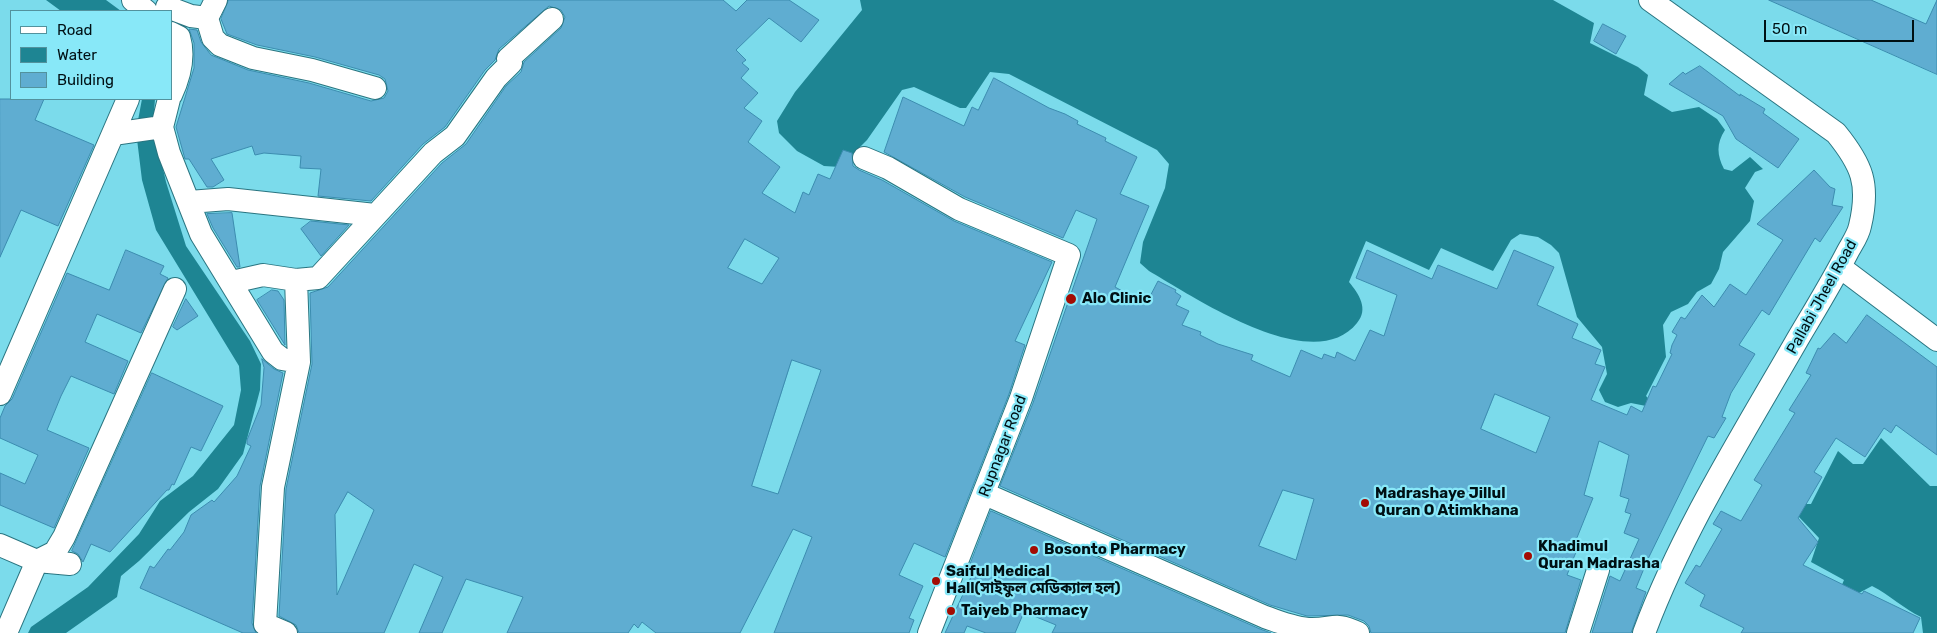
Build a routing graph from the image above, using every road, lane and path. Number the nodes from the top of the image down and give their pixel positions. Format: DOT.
graph roads {
  1 [pos="133,0"];
  2 [pos="1650,0"];
  3 [pos="162,7"];
  4 [pos="212,9"];
  5 [pos="172,10"];
  6 [pos="552,19"];
  7 [pos="172,34"];
  8 [pos="375,88"];
  9 [pos="172,93"];
  10 [pos="170,100"];
  11 [pos="122,115"];
  12 [pos="161,127"];
  13 [pos="864,158"];
  14 [pos="189,202"];
  15 [pos="375,214"];
  16 [pos="1840,267"];
  17 [pos="296,280"];
  18 [pos="232,282"];
  19 [pos="175,289"];
  20 [pos="1937,340"];
  21 [pos="298,362"];
  22 [pos="0,394"];
  23 [pos="985,494"];
  24 [pos="0,545"];
  25 [pos="37,561"];
  26 [pos="70,564"];
  27 [pos="1598,570"];
  28 [pos="1321,630"];
  29 [pos="1646,632"];
  30 [pos="6,633"];
  31 [pos="286,633"];
  32 [pos="928,633"];
  33 [pos="1358,633"];
  34 [pos="1578,633"];
  1 -- 3 [label="street"];
  2 -- 16 [label="street, Pallabi Jheel Road"];
  4 -- 5 [label="street"];
  4 -- 8 [label="street"];
  6 -- 15 [label="street"];
  7 -- 9 [label="street"];
  10 -- 12 [label="street"];
  11 -- 12 [label="street"];
  11 -- 22 [label="street"];
  12 -- 14 [label="street"];
  13 -- 23 [label="street, Rupnagar Road"];
  14 -- 15 [label="street"];
  14 -- 18 [label="street"];
  15 -- 17 [label="street"];
  16 -- 20 [label="street"];
  16 -- 29 [label="street, Pallabi Jheel Road"];
  17 -- 18 [label="street"];
  17 -- 21 [label="street"];
  18 -- 21 [label="street"];
  19 -- 25 [label="street"];
  21 -- 31 [label="street"];
  23 -- 28 [label="street"];
  23 -- 32 [label="street, Rupnagar Road"];
  24 -- 25 [label="street"];
  25 -- 26 [label="street"];
  25 -- 30 [label="street"];
  27 -- 34 [label="street"];
  28 -- 33 [label="street"];
}
